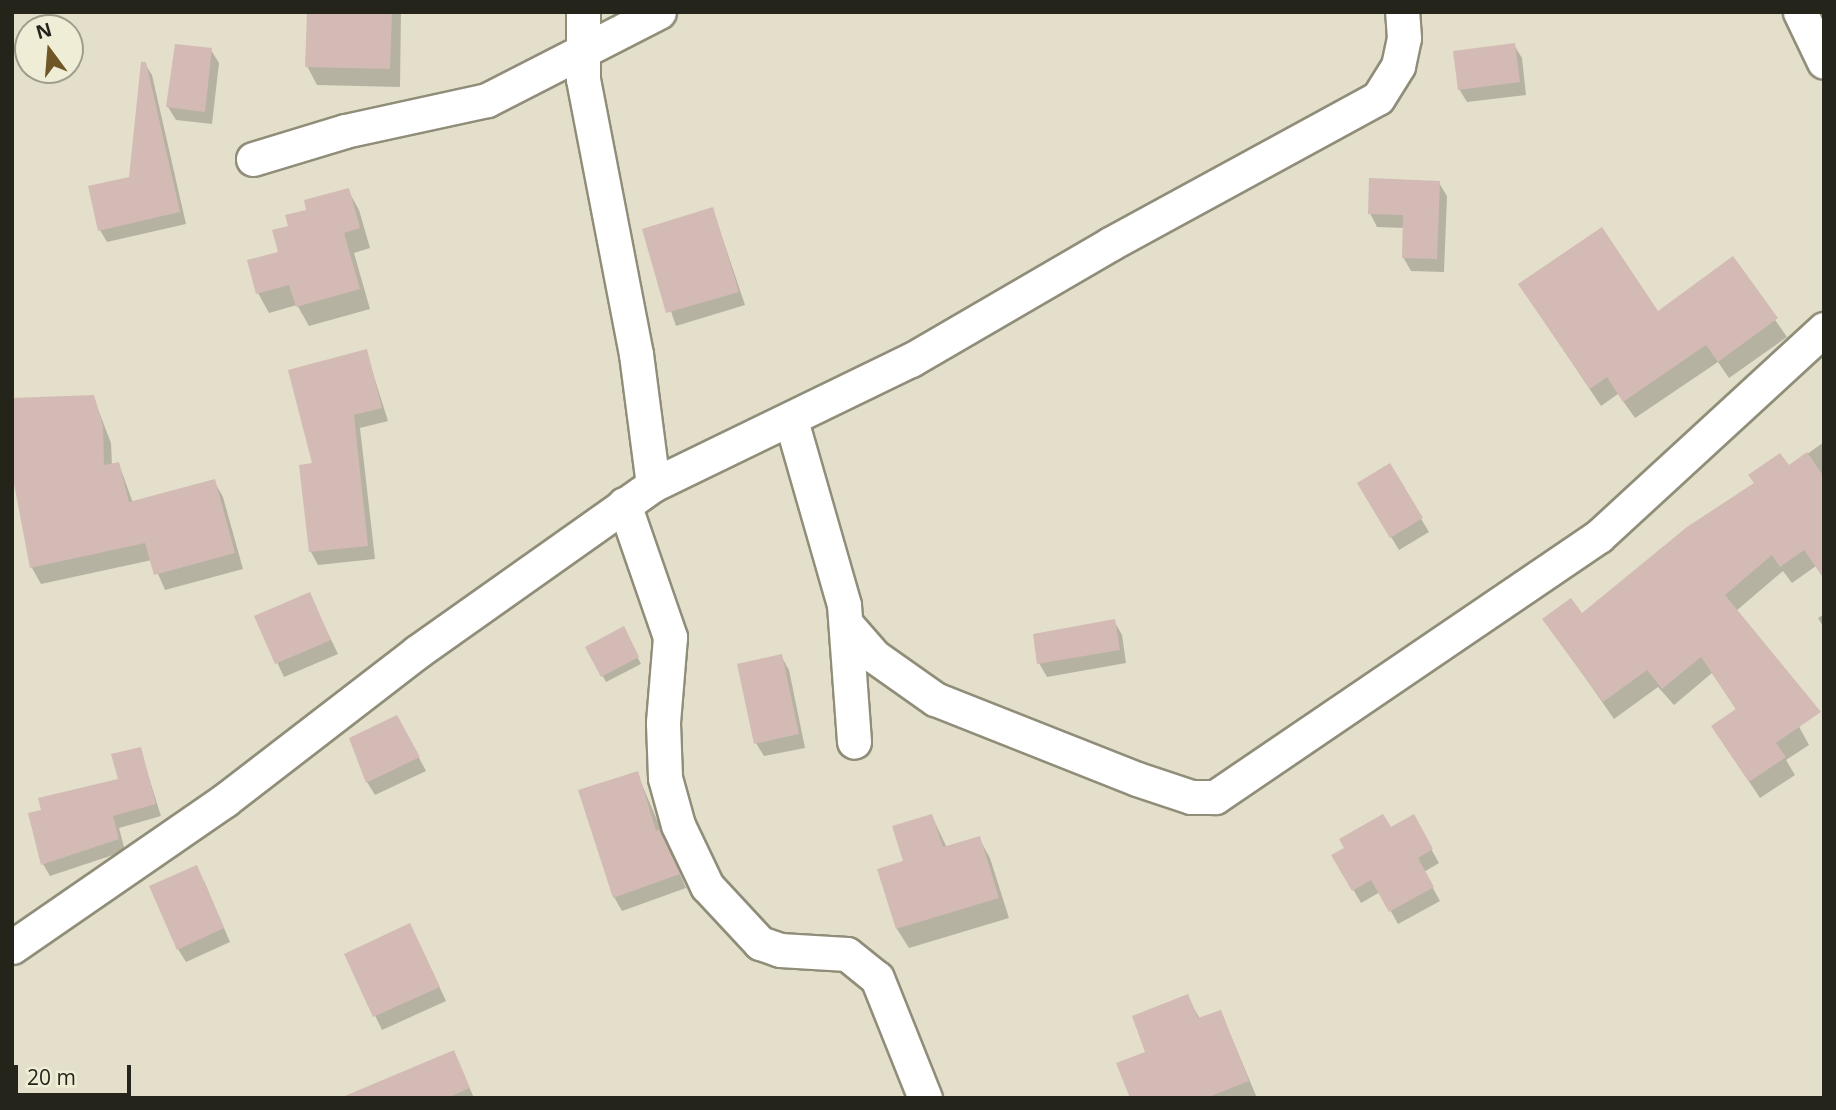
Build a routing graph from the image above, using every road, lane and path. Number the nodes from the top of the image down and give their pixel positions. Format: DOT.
graph roads {
  1 [pos="583,12"];
  2 [pos="659,12"];
  3 [pos="1402,12"];
  4 [pos="1800,12"];
  5 [pos="581,49"];
  6 [pos="1824,62"];
  7 [pos="253,159"];
  8 [pos="1824,329"];
  9 [pos="791,420"];
  10 [pos="653,485"];
  11 [pos="624,504"];
  12 [pos="848,626"];
  13 [pos="854,742"];
  14 [pos="12,947"];
  15 [pos="925,1098"];
  1 -- 5 [label="street"];
  2 -- 5 [label="street"];
  3 -- 9 [label="street"];
  4 -- 6 [label="street"];
  5 -- 7 [label="street"];
  5 -- 10 [label="street"];
  8 -- 12 [label="street"];
  9 -- 10 [label="street"];
  9 -- 12 [label="street"];
  10 -- 11 [label="street"];
  11 -- 14 [label="street"];
  11 -- 15 [label="street"];
  12 -- 13 [label="street"];
}
